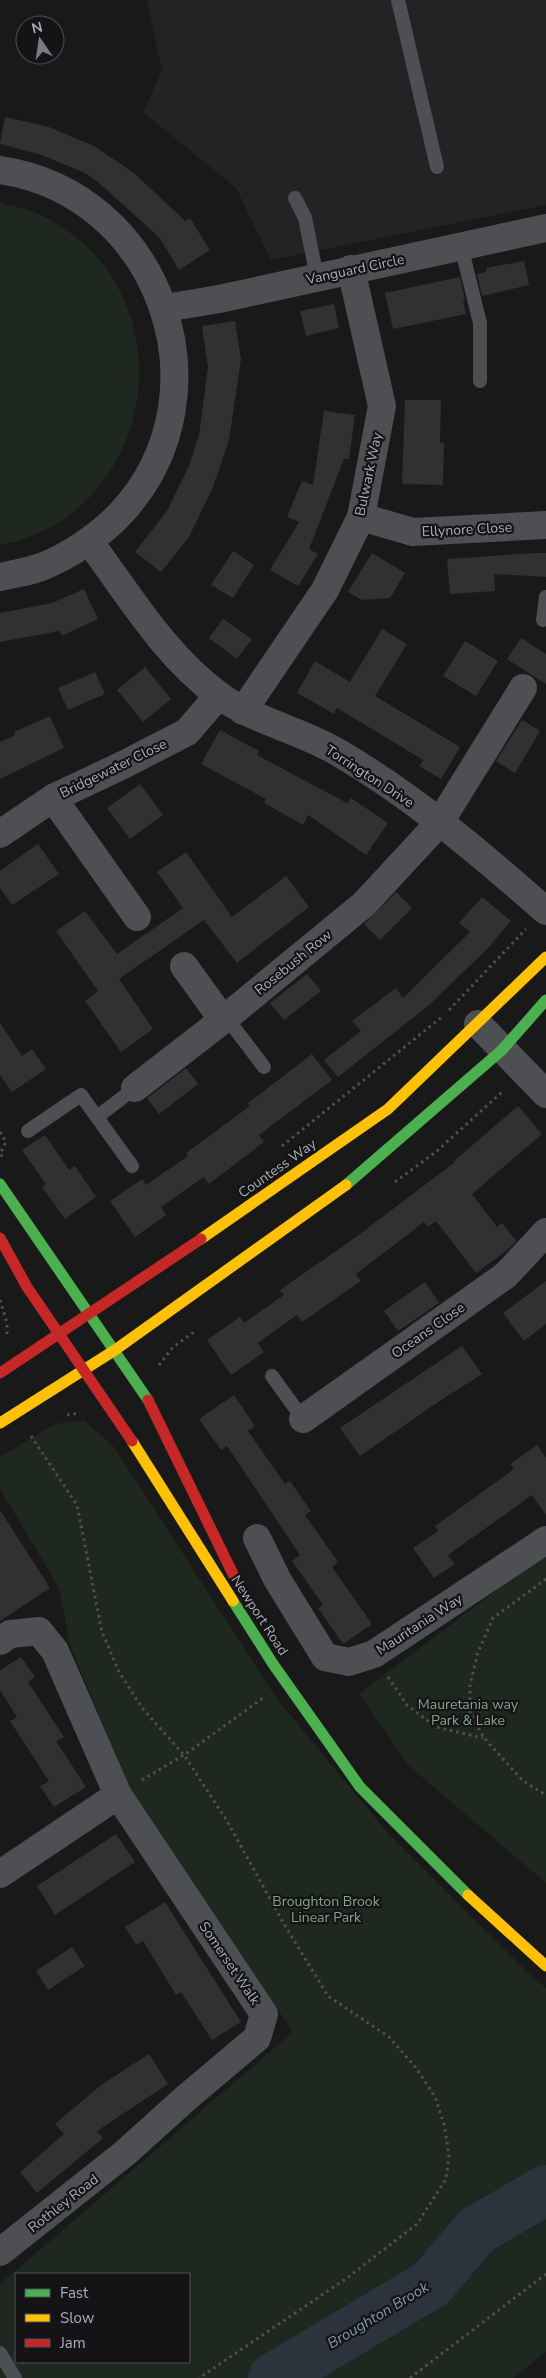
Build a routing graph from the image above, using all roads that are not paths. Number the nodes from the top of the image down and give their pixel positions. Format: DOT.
graph roads {
  1 [pos="398,0"];
  2 [pos="437,167"];
  3 [pos="0,170"];
  4 [pos="294,198"];
  5 [pos="546,228"];
  6 [pos="461,246"];
  7 [pos="351,269"];
  8 [pos="317,277"];
  9 [pos="165,308"];
  10 [pos="480,381"];
  11 [pos="361,517"];
  12 [pos="546,525"];
  13 [pos="90,541"];
  14 [pos="0,577"];
  15 [pos="546,597"];
  16 [pos="544,620"];
  17 [pos="523,688"];
  18 [pos="219,695"];
  19 [pos="242,710"];
  20 [pos="52,798"];
  21 [pos="440,822"];
  22 [pos="3,824"];
  23 [pos="544,909"];
  24 [pos="137,917"];
  25 [pos="546,957"];
  26 [pos="184,966"];
  27 [pos="546,1000"];
  28 [pos="225,1018"];
  29 [pos="478,1024"];
  30 [pos="502,1050"];
  31 [pos="264,1067"];
  32 [pos="135,1088"];
  33 [pos="546,1094"];
  34 [pos="97,1117"];
  35 [pos="28,1131"];
  36 [pos="132,1166"];
  37 [pos="0,1184"];
  38 [pos="546,1232"];
  39 [pos="0,1238"];
  40 [pos="88,1314"];
  41 [pos="59,1334"];
  42 [pos="115,1350"];
  43 [pos="83,1371"];
  44 [pos="0,1373"];
  45 [pos="272,1376"];
  46 [pos="303,1418"];
  47 [pos="0,1423"];
  48 [pos="257,1538"];
  49 [pos="546,1540"];
  50 [pos="0,1641"];
  51 [pos="273,1664"];
  52 [pos="118,1795"];
  53 [pos="0,1874"];
  54 [pos="546,1966"];
  55 [pos="125,2153"];
  56 [pos="0,2252"];
  57 [pos="0,2353"];
  58 [pos="15,2378"];
  1 -- 2 [label="lane"];
  3 -- 9 [label="street"];
  4 -- 8 [label="lane"];
  5 -- 6 [label="street, Vanguard Circle"];
  6 -- 7 [label="street, Vanguard Circle"];
  6 -- 10 [label="lane"];
  7 -- 8 [label="street, Vanguard Circle"];
  7 -- 11 [label="street, Bulwark Way"];
  8 -- 9 [label="street, Vanguard Circle"];
  9 -- 13 [label="street"];
  11 -- 12 [label="street, Ellynore Close"];
  11 -- 19 [label="street, Bulwark Way"];
  13 -- 14 [label="street"];
  13 -- 18 [label="street, Torrington Drive"];
  15 -- 16 [label="lane"];
  17 -- 21 [label="street"];
  18 -- 19 [label="street, Torrington Drive"];
  18 -- 20 [label="street, Bridgewater Close"];
  19 -- 21 [label="street, Torrington Drive"];
  20 -- 22 [label="street, Bridgewater Close"];
  20 -- 24 [label="street"];
  21 -- 23 [label="street, Torrington Drive"];
  21 -- 28 [label="street, Rosebush Row"];
  25 -- 29 [label="street, Countess Way"];
  26 -- 28 [label="street"];
  27 -- 30 [label="street"];
  28 -- 31 [label="lane"];
  28 -- 32 [label="street, Rosebush Row"];
  29 -- 30 [label="street"];
  29 -- 40 [label="street, Countess Way"];
  30 -- 33 [label="street"];
  30 -- 42 [label="street"];
  32 -- 34 [label="lane"];
  34 -- 35 [label="lane"];
  34 -- 36 [label="lane"];
  37 -- 40 [label="street"];
  38 -- 46 [label="street, Oceans Close"];
  39 -- 41 [label="street, Newport Road"];
  40 -- 41 [label="street, Countess Way"];
  40 -- 42 [label="street"];
  41 -- 43 [label="street, Newport Road"];
  41 -- 44 [label="street, Countess Way"];
  42 -- 43 [label="street"];
  42 -- 51 [label="street"];
  43 -- 47 [label="street"];
  43 -- 51 [label="street, Newport Road"];
  45 -- 46 [label="lane"];
  48 -- 49 [label="street, Mauritania Way"];
  50 -- 52 [label="street, Somerset Walk"];
  51 -- 54 [label="street, Newport Road"];
  52 -- 53 [label="street"];
  52 -- 55 [label="street, Somerset Walk"];
  55 -- 56 [label="street, Rothley Road"];
  57 -- 58 [label="lane"];
}
